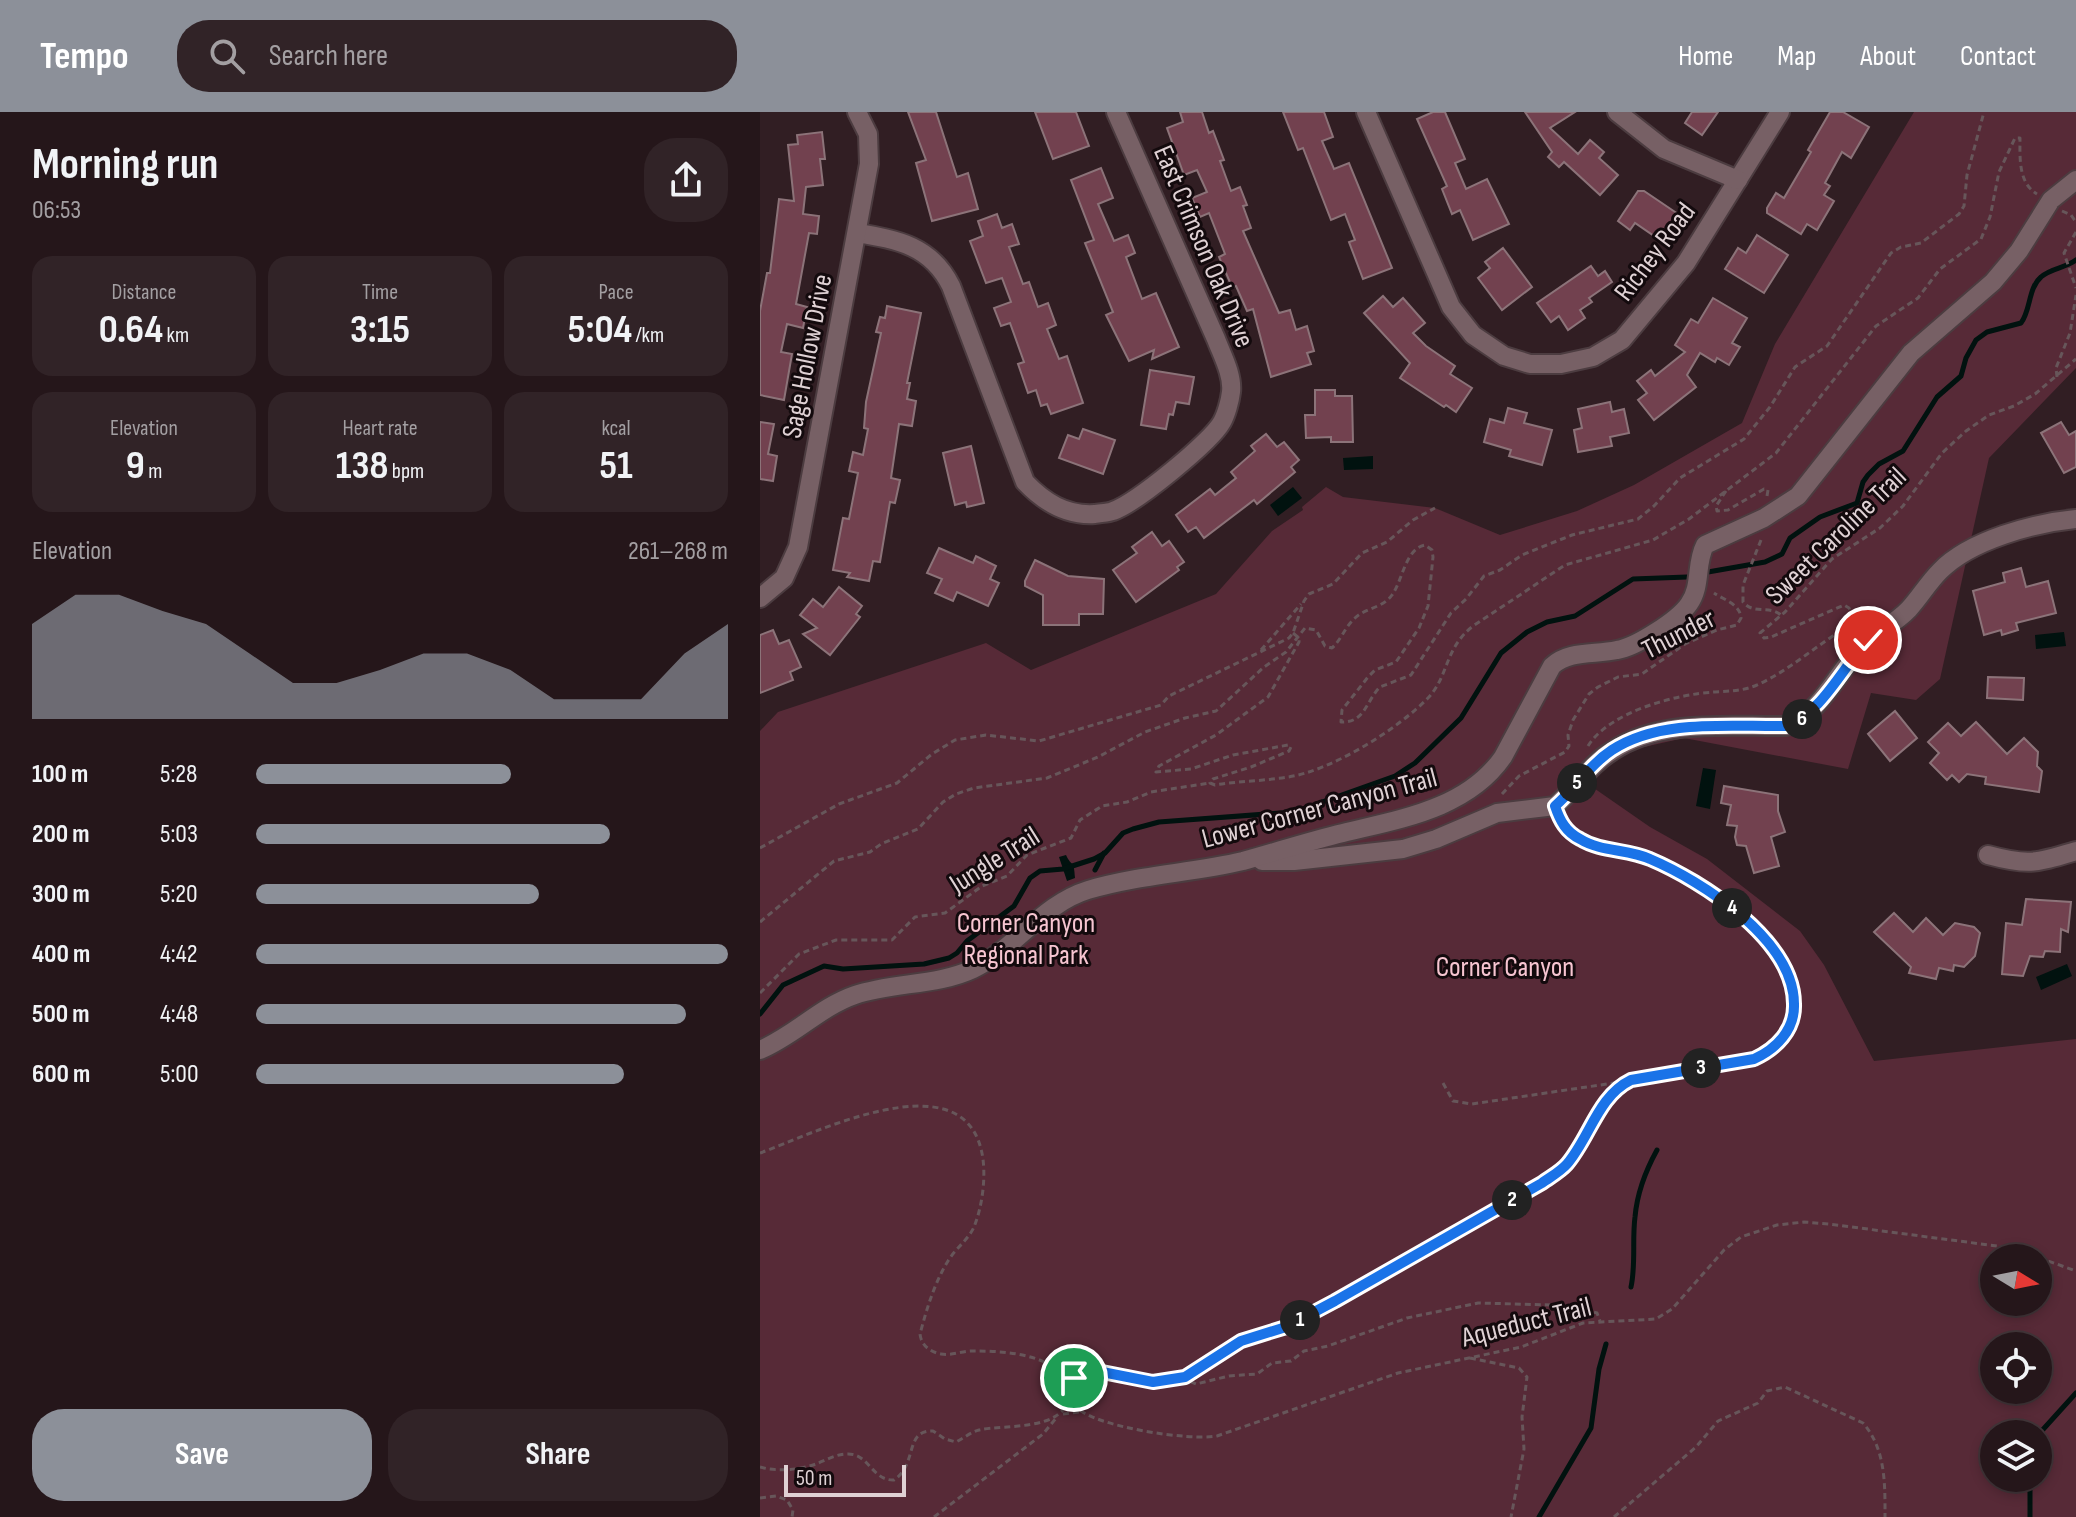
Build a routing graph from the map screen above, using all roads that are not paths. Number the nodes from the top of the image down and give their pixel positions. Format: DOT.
graph roads {
  1 [pos="857,112"];
  2 [pos="1116,112"];
  3 [pos="1366,112"];
  4 [pos="1617,112"];
  5 [pos="1780,112"];
  6 [pos="1738,180"];
  7 [pos="2076,180"];
  8 [pos="857,233"];
  9 [pos="2076,519"];
  10 [pos="760,598"];
  11 [pos="2076,851"];
  12 [pos="1988,855"];
  13 [pos="1243,861"];
  14 [pos="760,1050"];
  1 -- 8 [label="street, Sage Hollow Drive"];
  2 -- 8 [label="street, East Crimson Oak Drive"];
  3 -- 6 [label="street, Richey Road"];
  4 -- 6 [label="street"];
  5 -- 6 [label="street, Richey Road"];
  7 -- 13 [label="street, Lower Corner Canyon Trail"];
  8 -- 10 [label="street, Sage Hollow Drive"];
  9 -- 13 [label="street"];
  11 -- 12 [label="street"];
  13 -- 14 [label="street, Lower Corner Canyon Trail"];
}
